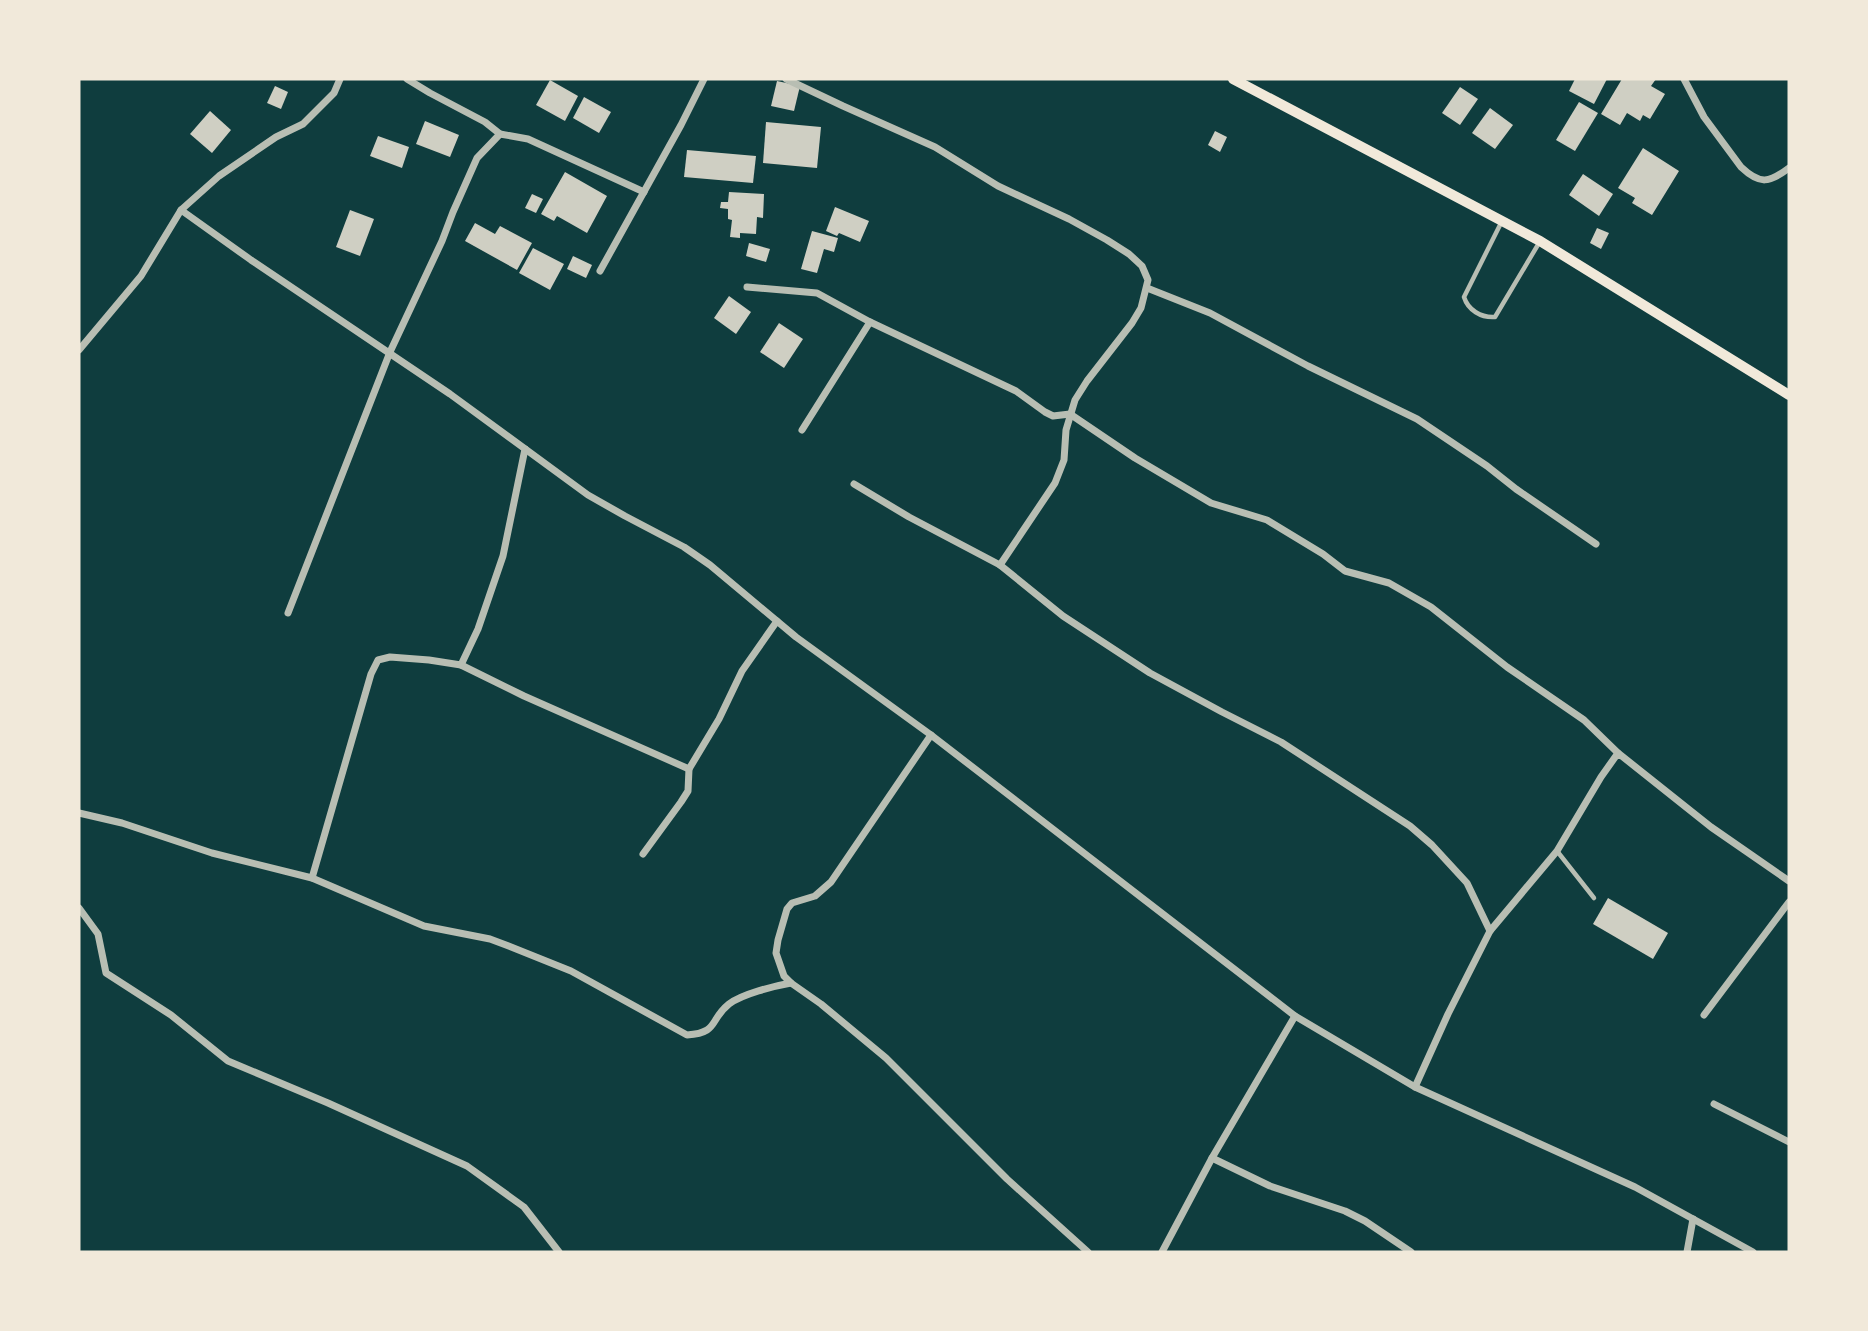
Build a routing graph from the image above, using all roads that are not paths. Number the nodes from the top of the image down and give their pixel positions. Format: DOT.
graph roads {
  1 [pos="340,79"];
  2 [pos="407,79"];
  3 [pos="704,79"];
  4 [pos="786,79"];
  5 [pos="1233,79"];
  6 [pos="1684,79"];
  7 [pos="500,134"];
  8 [pos="1789,169"];
  9 [pos="644,192"];
  10 [pos="181,210"];
  11 [pos="1502,220"];
  12 [pos="1540,241"];
  13 [pos="600,271"];
  14 [pos="747,288"];
  15 [pos="1147,288"];
  16 [pos="870,322"];
  17 [pos="79,350"];
  18 [pos="390,352"];
  19 [pos="1788,390"];
  20 [pos="1070,414"];
  21 [pos="802,430"];
  22 [pos="525,449"];
  23 [pos="854,484"];
  24 [pos="1596,544"];
  25 [pos="1000,565"];
  26 [pos="288,613"];
  27 [pos="777,621"];
  28 [pos="461,665"];
  29 [pos="931,735"];
  30 [pos="1618,753"];
  31 [pos="689,769"];
  32 [pos="79,813"];
  33 [pos="1557,851"];
  34 [pos="643,854"];
  35 [pos="312,878"];
  36 [pos="1789,881"];
  37 [pos="1594,898"];
  38 [pos="1789,902"];
  39 [pos="79,908"];
  40 [pos="1490,931"];
  41 [pos="791,984"];
  42 [pos="1704,1015"];
  43 [pos="1295,1016"];
  44 [pos="1415,1087"];
  45 [pos="1714,1104"];
  46 [pos="1789,1142"];
  47 [pos="1212,1158"];
  48 [pos="1693,1219"];
  49 [pos="559,1252"];
  50 [pos="1088,1252"];
  51 [pos="1162,1252"];
  52 [pos="1411,1252"];
  53 [pos="1688,1252"];
  54 [pos="1753,1252"];
  1 -- 10 [label="street"];
  2 -- 7 [label="street"];
  3 -- 9 [label="street"];
  4 -- 15 [label="street"];
  5 -- 11 [label="main road"];
  6 -- 8 [label="street"];
  7 -- 9 [label="street"];
  7 -- 18 [label="street"];
  9 -- 13 [label="street"];
  10 -- 17 [label="street"];
  10 -- 18 [label="street"];
  11 -- 12 [label="main road"];
  11 -- 12 [label="lane"];
  12 -- 19 [label="main road"];
  14 -- 16 [label="street"];
  15 -- 20 [label="street"];
  15 -- 24 [label="street"];
  16 -- 20 [label="street"];
  16 -- 21 [label="street"];
  18 -- 22 [label="street"];
  18 -- 26 [label="street"];
  20 -- 25 [label="street"];
  20 -- 30 [label="street"];
  22 -- 27 [label="street"];
  22 -- 28 [label="street"];
  23 -- 25 [label="street"];
  25 -- 40 [label="street"];
  27 -- 29 [label="street"];
  27 -- 31 [label="street"];
  28 -- 31 [label="street"];
  28 -- 35 [label="street"];
  29 -- 41 [label="street"];
  29 -- 43 [label="street"];
  30 -- 33 [label="street"];
  30 -- 36 [label="street"];
  31 -- 34 [label="street"];
  32 -- 35 [label="street"];
  33 -- 37 [label="lane"];
  33 -- 40 [label="street"];
  35 -- 41 [label="street"];
  38 -- 42 [label="street"];
  39 -- 49 [label="street"];
  40 -- 44 [label="street"];
  41 -- 50 [label="street"];
  43 -- 44 [label="street"];
  43 -- 47 [label="street"];
  44 -- 48 [label="street"];
  45 -- 46 [label="street"];
  47 -- 51 [label="street"];
  47 -- 52 [label="street"];
  48 -- 53 [label="street"];
  48 -- 54 [label="street"];
}
